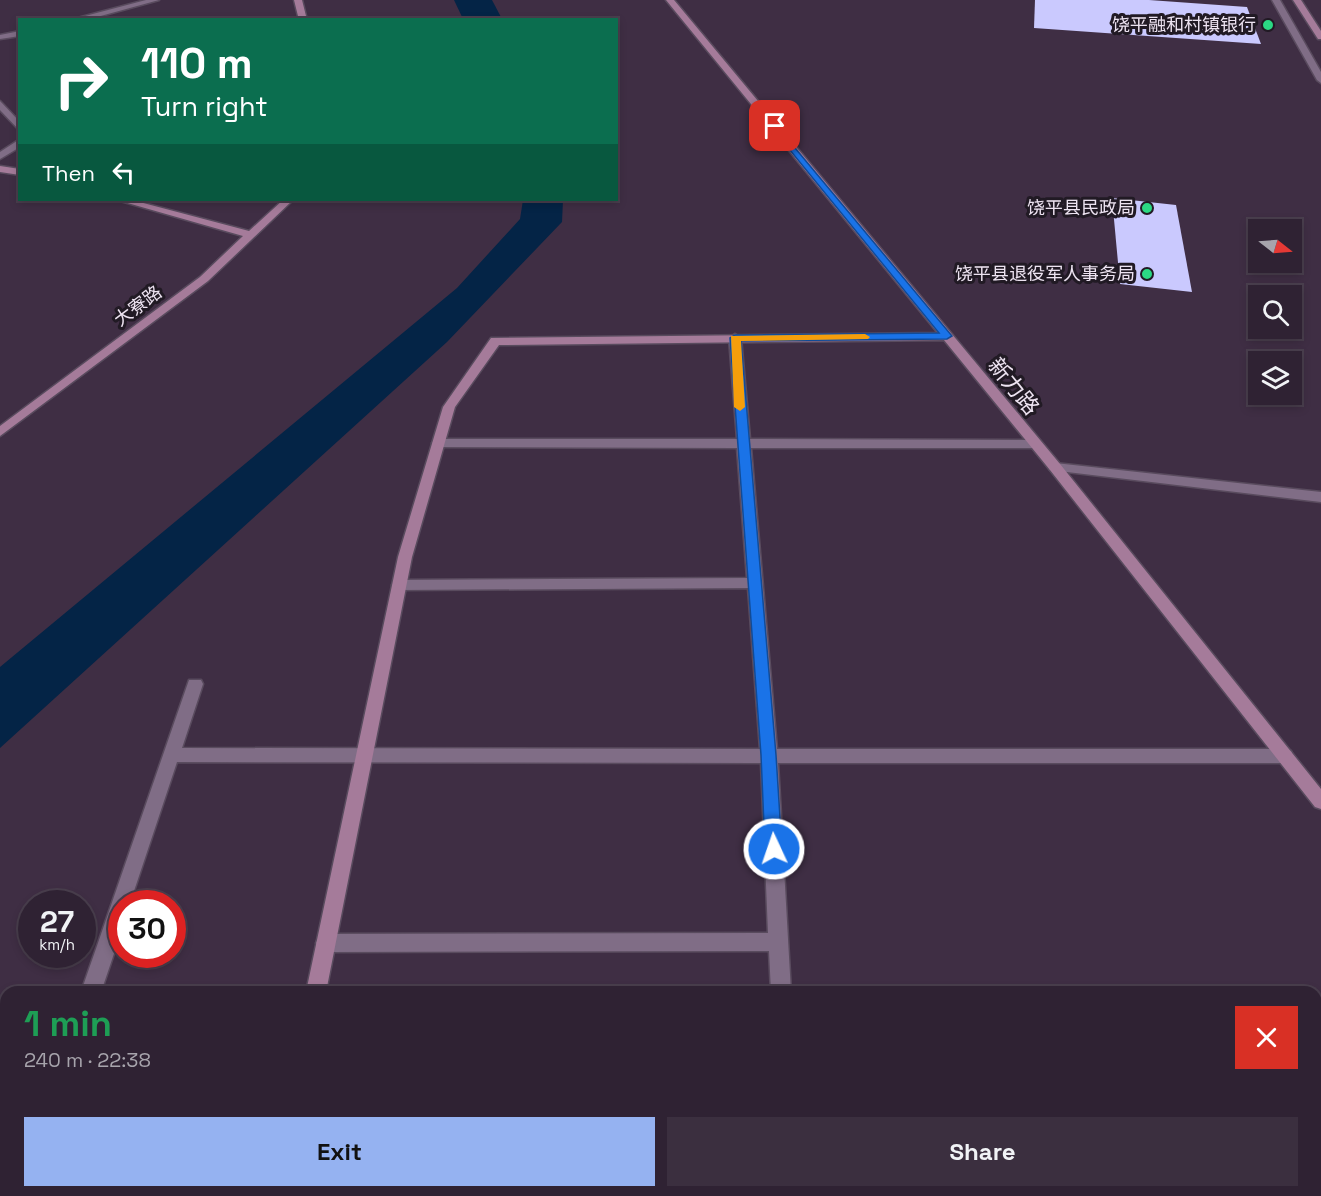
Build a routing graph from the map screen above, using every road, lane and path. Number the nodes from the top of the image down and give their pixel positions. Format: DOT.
graph roads {
  1 [pos="155,0"];
  2 [pos="298,0"];
  3 [pos="670,0"];
  4 [pos="1276,0"];
  5 [pos="1297,0"];
  6 [pos="82,18"];
  7 [pos="302,18"];
  8 [pos="18,33"];
  9 [pos="0,37"];
  10 [pos="1321,37"];
  11 [pos="1321,80"];
  12 [pos="0,104"];
  13 [pos="18,126"];
  14 [pos="18,143"];
  15 [pos="0,156"];
  16 [pos="0,169"];
  17 [pos="18,172"];
  18 [pos="126,201"];
  19 [pos="287,201"];
  20 [pos="250,235"];
  21 [pos="947,336"];
  22 [pos="735,338"];
  23 [pos="0,432"];
  24 [pos="439,443"];
  25 [pos="742,444"];
  26 [pos="1035,444"];
  27 [pos="1055,467"];
  28 [pos="1321,497"];
  29 [pos="754,583"];
  30 [pos="399,585"];
  31 [pos="195,684"];
  32 [pos="170,755"];
  33 [pos="365,755"];
  34 [pos="769,755"];
  35 [pos="1285,756"];
  36 [pos="1321,802"];
  37 [pos="778,942"];
  38 [pos="326,944"];
  39 [pos="93,986"];
  40 [pos="317,986"];
  41 [pos="781,986"];
  1 -- 6 [label="street"];
  2 -- 7 [label="street"];
  3 -- 21 [label="street, 新力路"];
  4 -- 11 [label="street"];
  5 -- 10 [label="street"];
  8 -- 9 [label="street"];
  12 -- 13 [label="street"];
  14 -- 15 [label="street"];
  16 -- 17 [label="street"];
  18 -- 20 [label="street"];
  19 -- 20 [label="street, 大寮路"];
  20 -- 23 [label="street, 大寮路"];
  21 -- 22 [label="street"];
  21 -- 26 [label="street, 新力路"];
  22 -- 24 [label="street"];
  22 -- 25 [label="street"];
  24 -- 25 [label="street"];
  24 -- 30 [label="street"];
  25 -- 26 [label="street"];
  25 -- 29 [label="street"];
  26 -- 27 [label="street, 新力路"];
  27 -- 28 [label="street"];
  27 -- 35 [label="street, 新力路"];
  29 -- 30 [label="street"];
  29 -- 34 [label="street"];
  30 -- 33 [label="street"];
  31 -- 32 [label="street"];
  32 -- 33 [label="street"];
  32 -- 39 [label="street"];
  33 -- 34 [label="street"];
  33 -- 38 [label="street"];
  34 -- 35 [label="street"];
  34 -- 37 [label="street"];
  35 -- 36 [label="street, 新力路"];
  37 -- 38 [label="street"];
  37 -- 41 [label="street"];
  38 -- 40 [label="street"];
}
